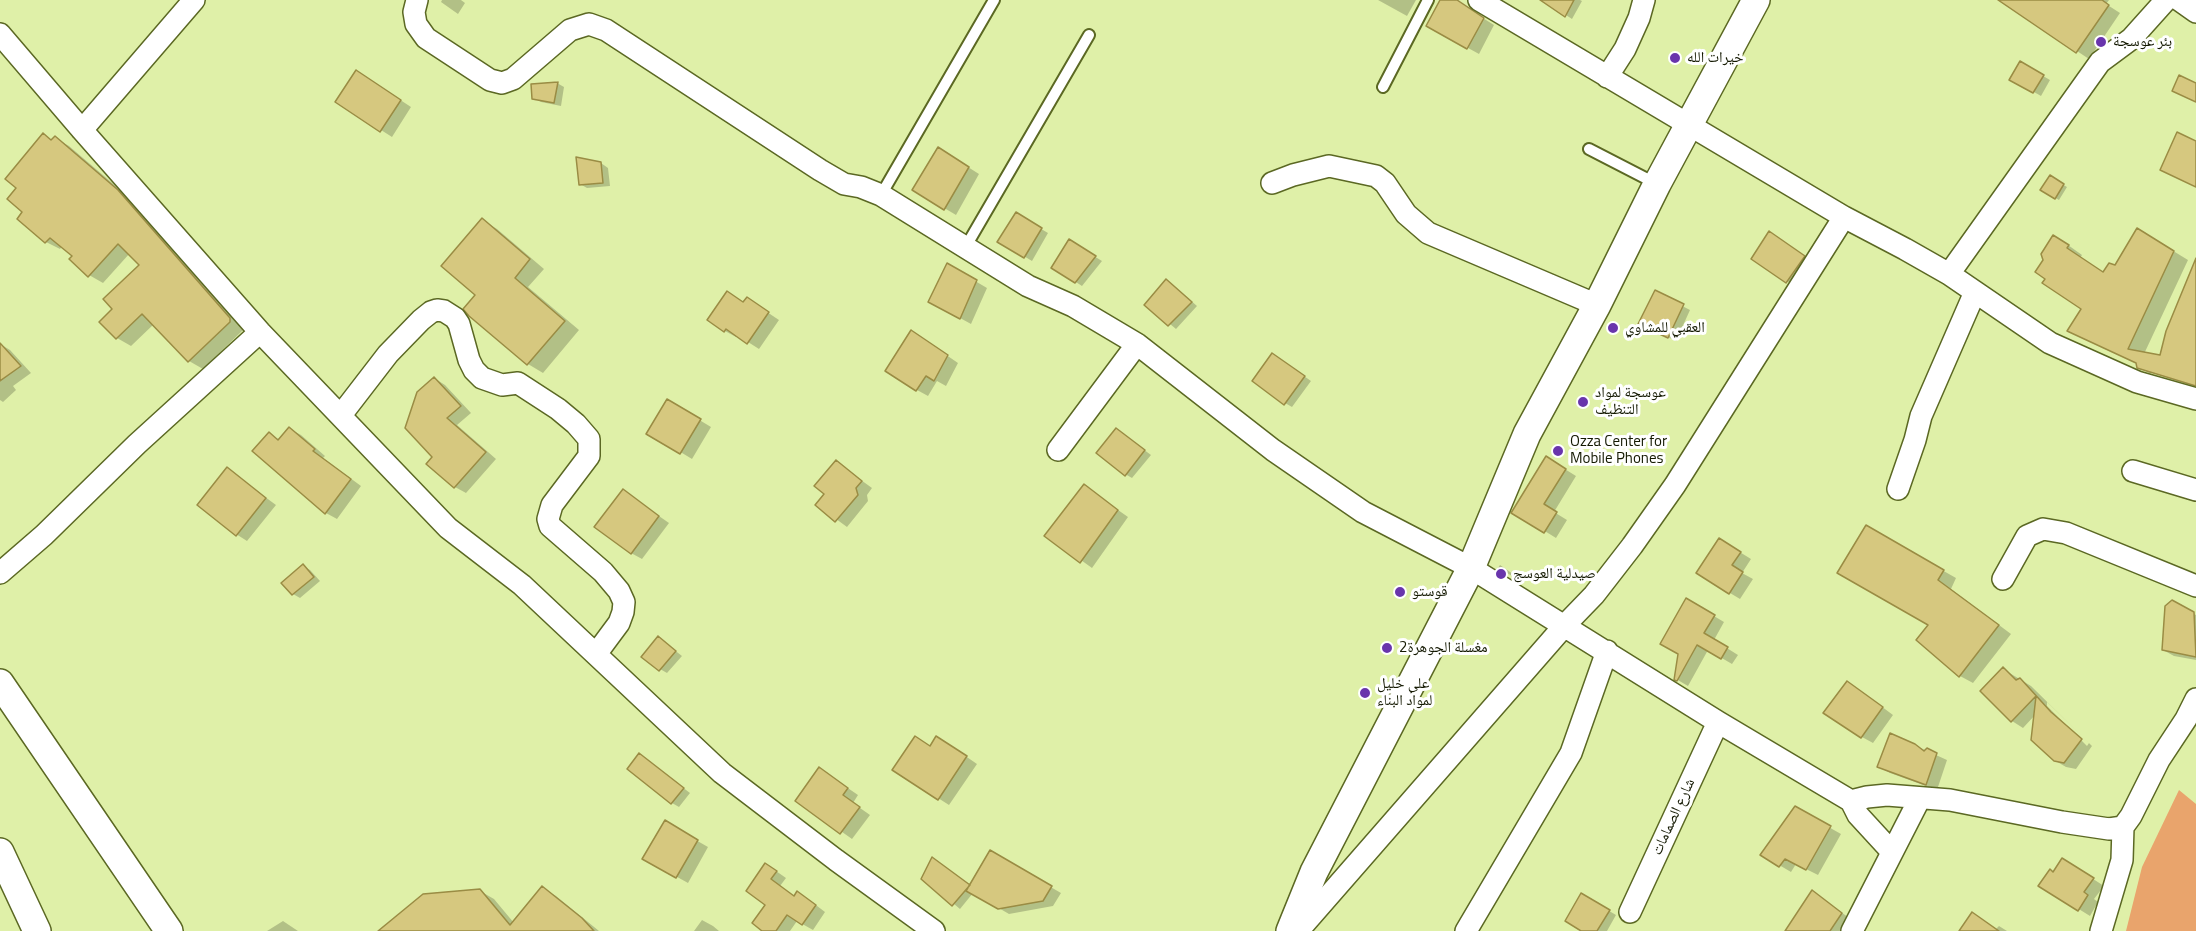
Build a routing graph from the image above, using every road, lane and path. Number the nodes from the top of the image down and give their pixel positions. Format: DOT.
graph roads {
  1 [pos="194,0"];
  2 [pos="417,0"];
  3 [pos="994,0"];
  4 [pos="1428,0"];
  5 [pos="1479,0"];
  6 [pos="1644,0"];
  7 [pos="1756,0"];
  8 [pos="2166,0"];
  9 [pos="2179,0"];
  10 [pos="2196,12"];
  11 [pos="0,34"];
  12 [pos="1089,35"];
  13 [pos="1607,77"];
  14 [pos="1383,87"];
  15 [pos="1690,126"];
  16 [pos="82,130"];
  17 [pos="1589,149"];
  18 [pos="1272,183"];
  19 [pos="1658,184"];
  20 [pos="881,195"];
  21 [pos="1844,218"];
  22 [pos="965,248"];
  23 [pos="1949,274"];
  24 [pos="1975,292"];
  25 [pos="1597,305"];
  26 [pos="260,332"];
  27 [pos="1137,344"];
  28 [pos="2196,399"];
  29 [pos="341,415"];
  30 [pos="1058,450"];
  31 [pos="2133,471"];
  32 [pos="1898,489"];
  33 [pos="2196,490"];
  34 [pos="1471,568"];
  35 [pos="0,573"];
  36 [pos="2003,579"];
  37 [pos="2196,586"];
  38 [pos="1564,625"];
  39 [pos="1607,651"];
  40 [pos="596,654"];
  41 [pos="0,683"];
  42 [pos="2196,699"];
  43 [pos="1718,722"];
  44 [pos="1920,798"];
  45 [pos="1851,801"];
  46 [pos="2123,826"];
  47 [pos="0,852"];
  48 [pos="1892,852"];
  49 [pos="1630,912"];
  50 [pos="37,931"];
  51 [pos="169,931"];
  52 [pos="934,931"];
  53 [pos="1290,931"];
  54 [pos="1298,931"];
  55 [pos="1466,931"];
  56 [pos="1852,931"];
  57 [pos="2101,931"];
  1 -- 16 [label="street"];
  2 -- 20 [label="street"];
  3 -- 20 [label="lane"];
  4 -- 14 [label="lane"];
  5 -- 13 [label="street"];
  6 -- 13 [label="street"];
  7 -- 15 [label="street"];
  8 -- 23 [label="street"];
  9 -- 10 [label="street"];
  11 -- 16 [label="street"];
  12 -- 22 [label="lane"];
  13 -- 15 [label="street"];
  15 -- 19 [label="street"];
  15 -- 21 [label="street"];
  16 -- 26 [label="street"];
  17 -- 19 [label="lane"];
  18 -- 25 [label="street"];
  19 -- 25 [label="street"];
  20 -- 22 [label="street"];
  21 -- 23 [label="street"];
  21 -- 38 [label="street"];
  22 -- 27 [label="street"];
  23 -- 24 [label="street"];
  24 -- 28 [label="street"];
  24 -- 32 [label="street"];
  25 -- 34 [label="street"];
  26 -- 29 [label="street"];
  26 -- 35 [label="street"];
  27 -- 30 [label="street"];
  27 -- 34 [label="street"];
  29 -- 40 [label="street"];
  29 -- 40 [label="street"];
  31 -- 33 [label="street"];
  34 -- 38 [label="street"];
  34 -- 53 [label="street"];
  36 -- 37 [label="street"];
  38 -- 39 [label="street"];
  38 -- 54 [label="street"];
  39 -- 43 [label="street"];
  39 -- 55 [label="street"];
  40 -- 52 [label="street"];
  41 -- 51 [label="street"];
  42 -- 46 [label="street"];
  43 -- 45 [label="street"];
  43 -- 49 [label="street, شارع الصمامات"];
  44 -- 45 [label="street"];
  44 -- 46 [label="street"];
  44 -- 48 [label="street"];
  45 -- 48 [label="street"];
  46 -- 57 [label="street"];
  47 -- 50 [label="street"];
  48 -- 56 [label="street"];
}
